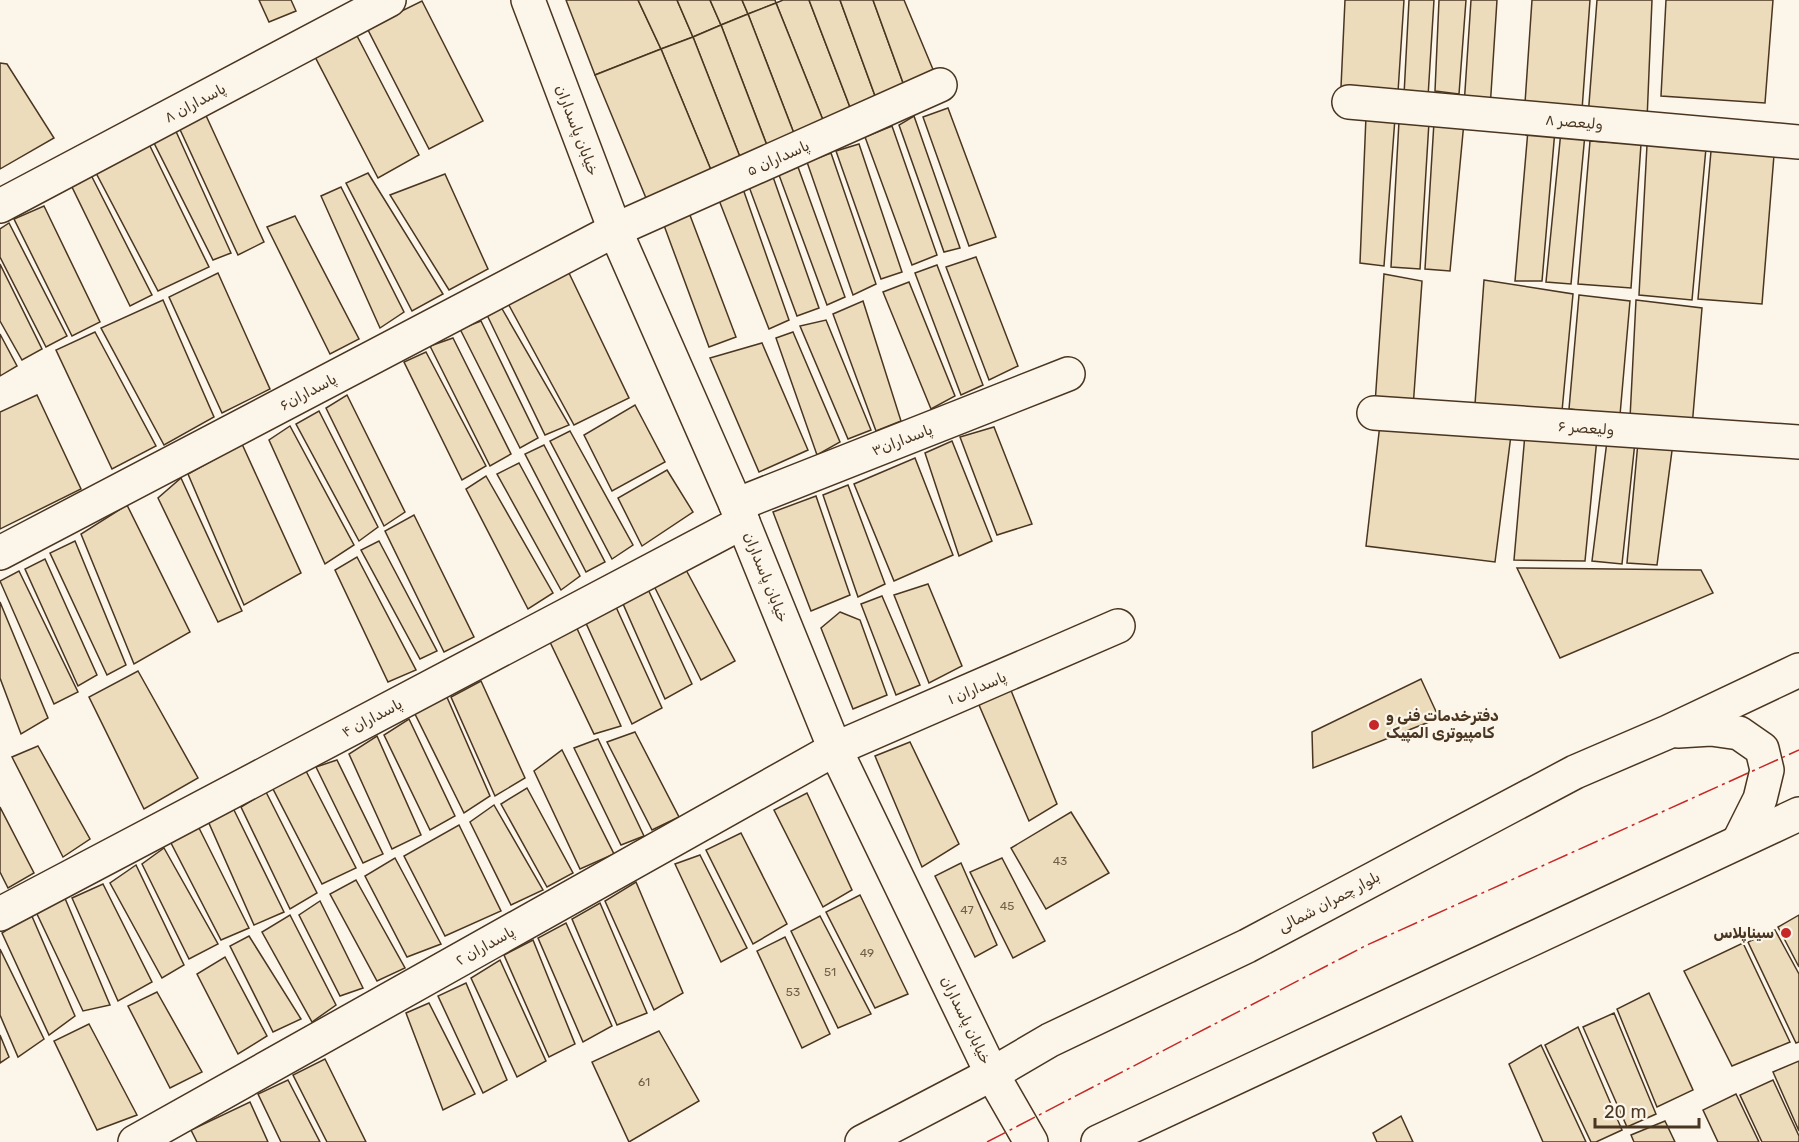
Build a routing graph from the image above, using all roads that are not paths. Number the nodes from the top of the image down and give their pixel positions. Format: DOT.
graph roads {
  1 [pos="389,0"];
  2 [pos="528,0"];
  3 [pos="940,85"];
  4 [pos="1349,102"];
  5 [pos="1799,142"];
  6 [pos="0,206"];
  7 [pos="615,230"];
  8 [pos="1068,374"];
  9 [pos="1374,413"];
  10 [pos="1799,442"];
  11 [pos="740,513"];
  12 [pos="0,553"];
  13 [pos="1118,627"];
  14 [pos="1799,670"];
  15 [pos="1668,732"];
  16 [pos="836,749"];
  17 [pos="1799,814"];
  18 [pos="1739,841"];
  19 [pos="0,914"];
  20 [pos="992,1074"];
  21 [pos="135,1142"];
  22 [pos="862,1142"];
  23 [pos="1031,1142"];
  24 [pos="1098,1142"];
  1 -- 6 [label="street, پاسداران ۸"];
  2 -- 7 [label="street, خیابان پاسداران"];
  3 -- 7 [label="street, پاسداران ۵"];
  4 -- 5 [label="street, ولیعصر ۸"];
  7 -- 11 [label="street, خیابان پاسداران"];
  7 -- 12 [label="street, پاسداران۶"];
  8 -- 11 [label="street, پاسداران۳"];
  9 -- 10 [label="street, ولیعصر ۶"];
  11 -- 16 [label="street, خیابان پاسداران"];
  11 -- 19 [label="street, پاسداران ۴"];
  13 -- 16 [label="street, پاسداران ۱"];
  14 -- 15 [label="street, بلوار چمران شمالی"];
  15 -- 18 [label="street"];
  15 -- 20 [label="street, بلوار چمران شمالی"];
  16 -- 20 [label="street, خیابان پاسداران"];
  16 -- 21 [label="street, پاسداران ۲"];
  17 -- 18 [label="street"];
  18 -- 24 [label="street"];
  20 -- 22 [label="street, بلوار چمران شمالی"];
  20 -- 23 [label="street, خیابان پاسداران"];
}
